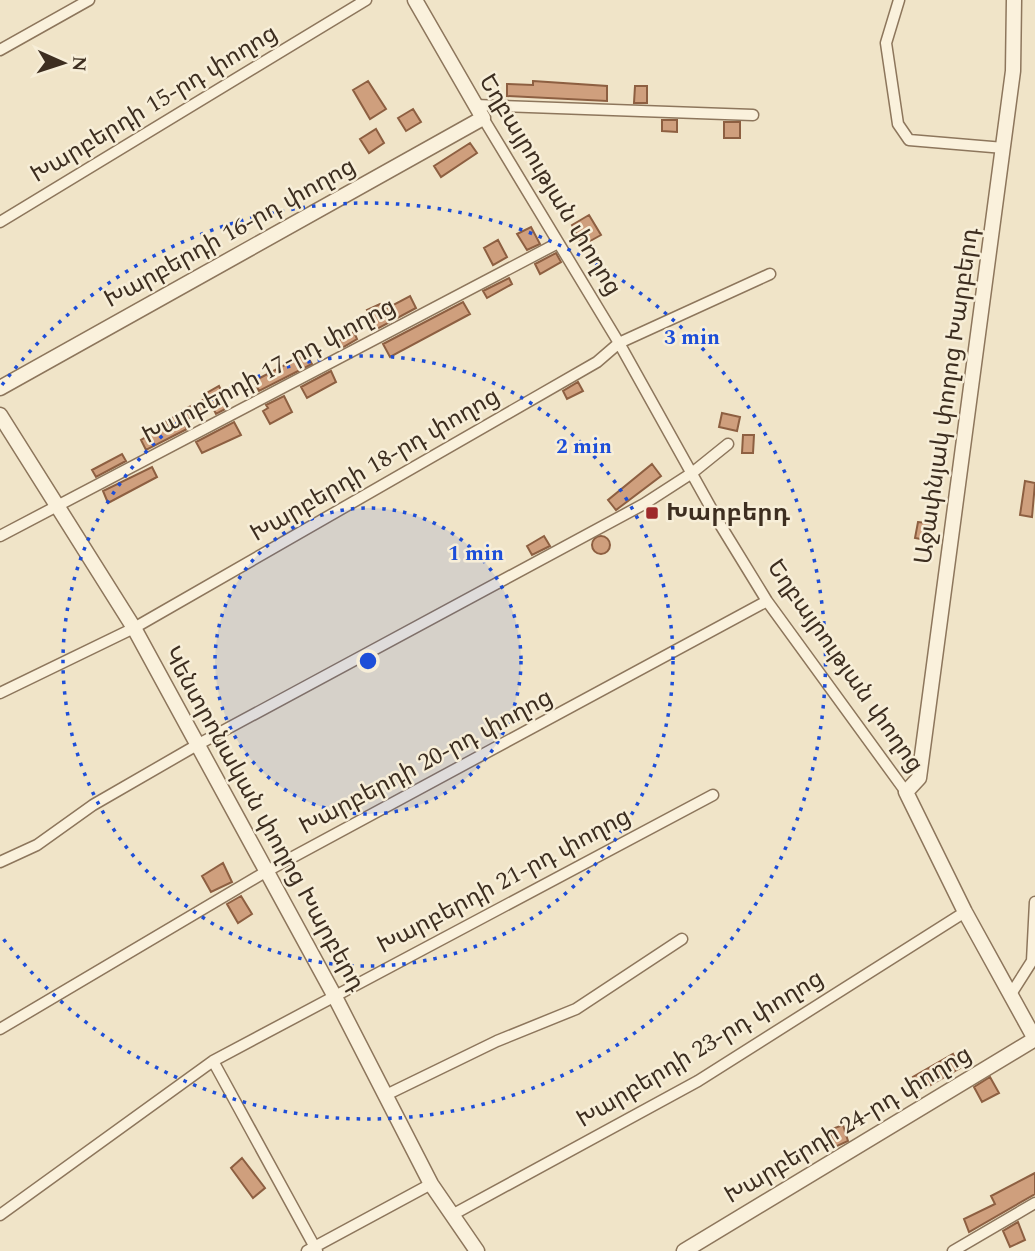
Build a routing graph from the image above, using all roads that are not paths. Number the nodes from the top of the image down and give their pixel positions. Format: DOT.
graph roads {
  1 [pos="89,0"];
  2 [pos="366,0"];
  3 [pos="415,0"];
  4 [pos="899,0"];
  5 [pos="1014,0"];
  6 [pos="0,50"];
  7 [pos="479,111"];
  8 [pos="753,115"];
  9 [pos="1004,148"];
  10 [pos="0,222"];
  11 [pos="558,243"];
  12 [pos="770,274"];
  13 [pos="619,343"];
  14 [pos="0,388"];
  15 [pos="0,415"];
  16 [pos="728,444"];
  17 [pos="692,473"];
  18 [pos="58,505"];
  19 [pos="0,536"];
  20 [pos="767,601"];
  21 [pos="134,628"];
  22 [pos="0,693"];
  23 [pos="197,745"];
  24 [pos="906,792"];
  25 [pos="713,795"];
  26 [pos="0,862"];
  27 [pos="267,871"];
  28 [pos="1035,902"];
  29 [pos="965,912"];
  30 [pos="682,939"];
  31 [pos="1011,994"];
  32 [pos="334,995"];
  33 [pos="0,1029"];
  34 [pos="1035,1039"];
  35 [pos="213,1061"];
  36 [pos="386,1096"];
  37 [pos="431,1184"];
  38 [pos="1035,1203"];
  39 [pos="0,1214"];
  40 [pos="452,1215"];
  41 [pos="313,1250"];
  42 [pos="477,1251"];
  43 [pos="684,1251"];
  44 [pos="954,1251"];
  1 -- 6 [label="street"];
  2 -- 10 [label="street, Խարբերդի 15-րդ փողոց"];
  3 -- 7 [label="street, Եղբայրության փողոց"];
  4 -- 9 [label="street"];
  5 -- 9 [label="street, Աջափնյակ փողոց Խարբերդ"];
  7 -- 8 [label="street"];
  7 -- 11 [label="street, Եղբայրության փողոց"];
  7 -- 14 [label="street, Խարբերդի 16-րդ փողոց"];
  9 -- 24 [label="street, Աջափնյակ փողոց Խարբերդ"];
  11 -- 13 [label="street, Եղբայրության փողոց"];
  11 -- 18 [label="street, Խարբերդի 17-րդ փողոց"];
  12 -- 13 [label="street, Խարբերդի 18-րդ փողոց"];
  13 -- 17 [label="street, Եղբայրության փողոց"];
  13 -- 21 [label="street, Խարբերդի 18-րդ փողոց"];
  15 -- 18 [label="street, Կենտրոնական փողոց Խարբերդ"];
  16 -- 17 [label="street"];
  17 -- 20 [label="street, Եղբայրության փողոց"];
  17 -- 23 [label="street"];
  18 -- 19 [label="street, Խարբերդի 17-րդ փողոց"];
  18 -- 21 [label="street, Կենտրոնական փողոց Խարբերդ"];
  20 -- 24 [label="street, Եղբայրության փողոց"];
  20 -- 27 [label="street, Խարբերդի 20-րդ փողոց"];
  21 -- 22 [label="street, Խարբերդի 18-րդ փողոց"];
  21 -- 23 [label="street, Կենտրոնական փողոց Խարբերդ"];
  23 -- 26 [label="street"];
  23 -- 27 [label="street, Կենտրոնական փողոց Խարբերդ"];
  24 -- 29 [label="street, Եղբայրության փողոց"];
  25 -- 32 [label="street, Խարբերդի 21-րդ փողոց"];
  27 -- 32 [label="street, Կենտրոնական փողոց Խարբերդ"];
  27 -- 33 [label="street, Խարբերդի 20-րդ փողոց"];
  28 -- 31 [label="street"];
  29 -- 31 [label="street, Եղբայրության փողոց"];
  29 -- 40 [label="street, Խարբերդի 23-րդ փողոց"];
  30 -- 36 [label="street"];
  31 -- 34 [label="street, Եղբայրության փողոց"];
  32 -- 35 [label="street, Խարբերդի 21-րդ փողոց"];
  32 -- 36 [label="street, Կենտրոնական փողոց Խարբերդ"];
  34 -- 43 [label="street, Խարբերդի 24-րդ փողոց"];
  35 -- 39 [label="street, Խարբերդի 21-րդ փողոց"];
  35 -- 41 [label="street"];
  36 -- 37 [label="street, Կենտրոնական փողոց Խարբերդ"];
  37 -- 40 [label="street, Կենտրոնական փողոց Խարբերդ"];
  37 -- 41 [label="street"];
  38 -- 44 [label="street"];
  40 -- 42 [label="street, Կենտրոնական փողոց Խարբերդ"];
}
